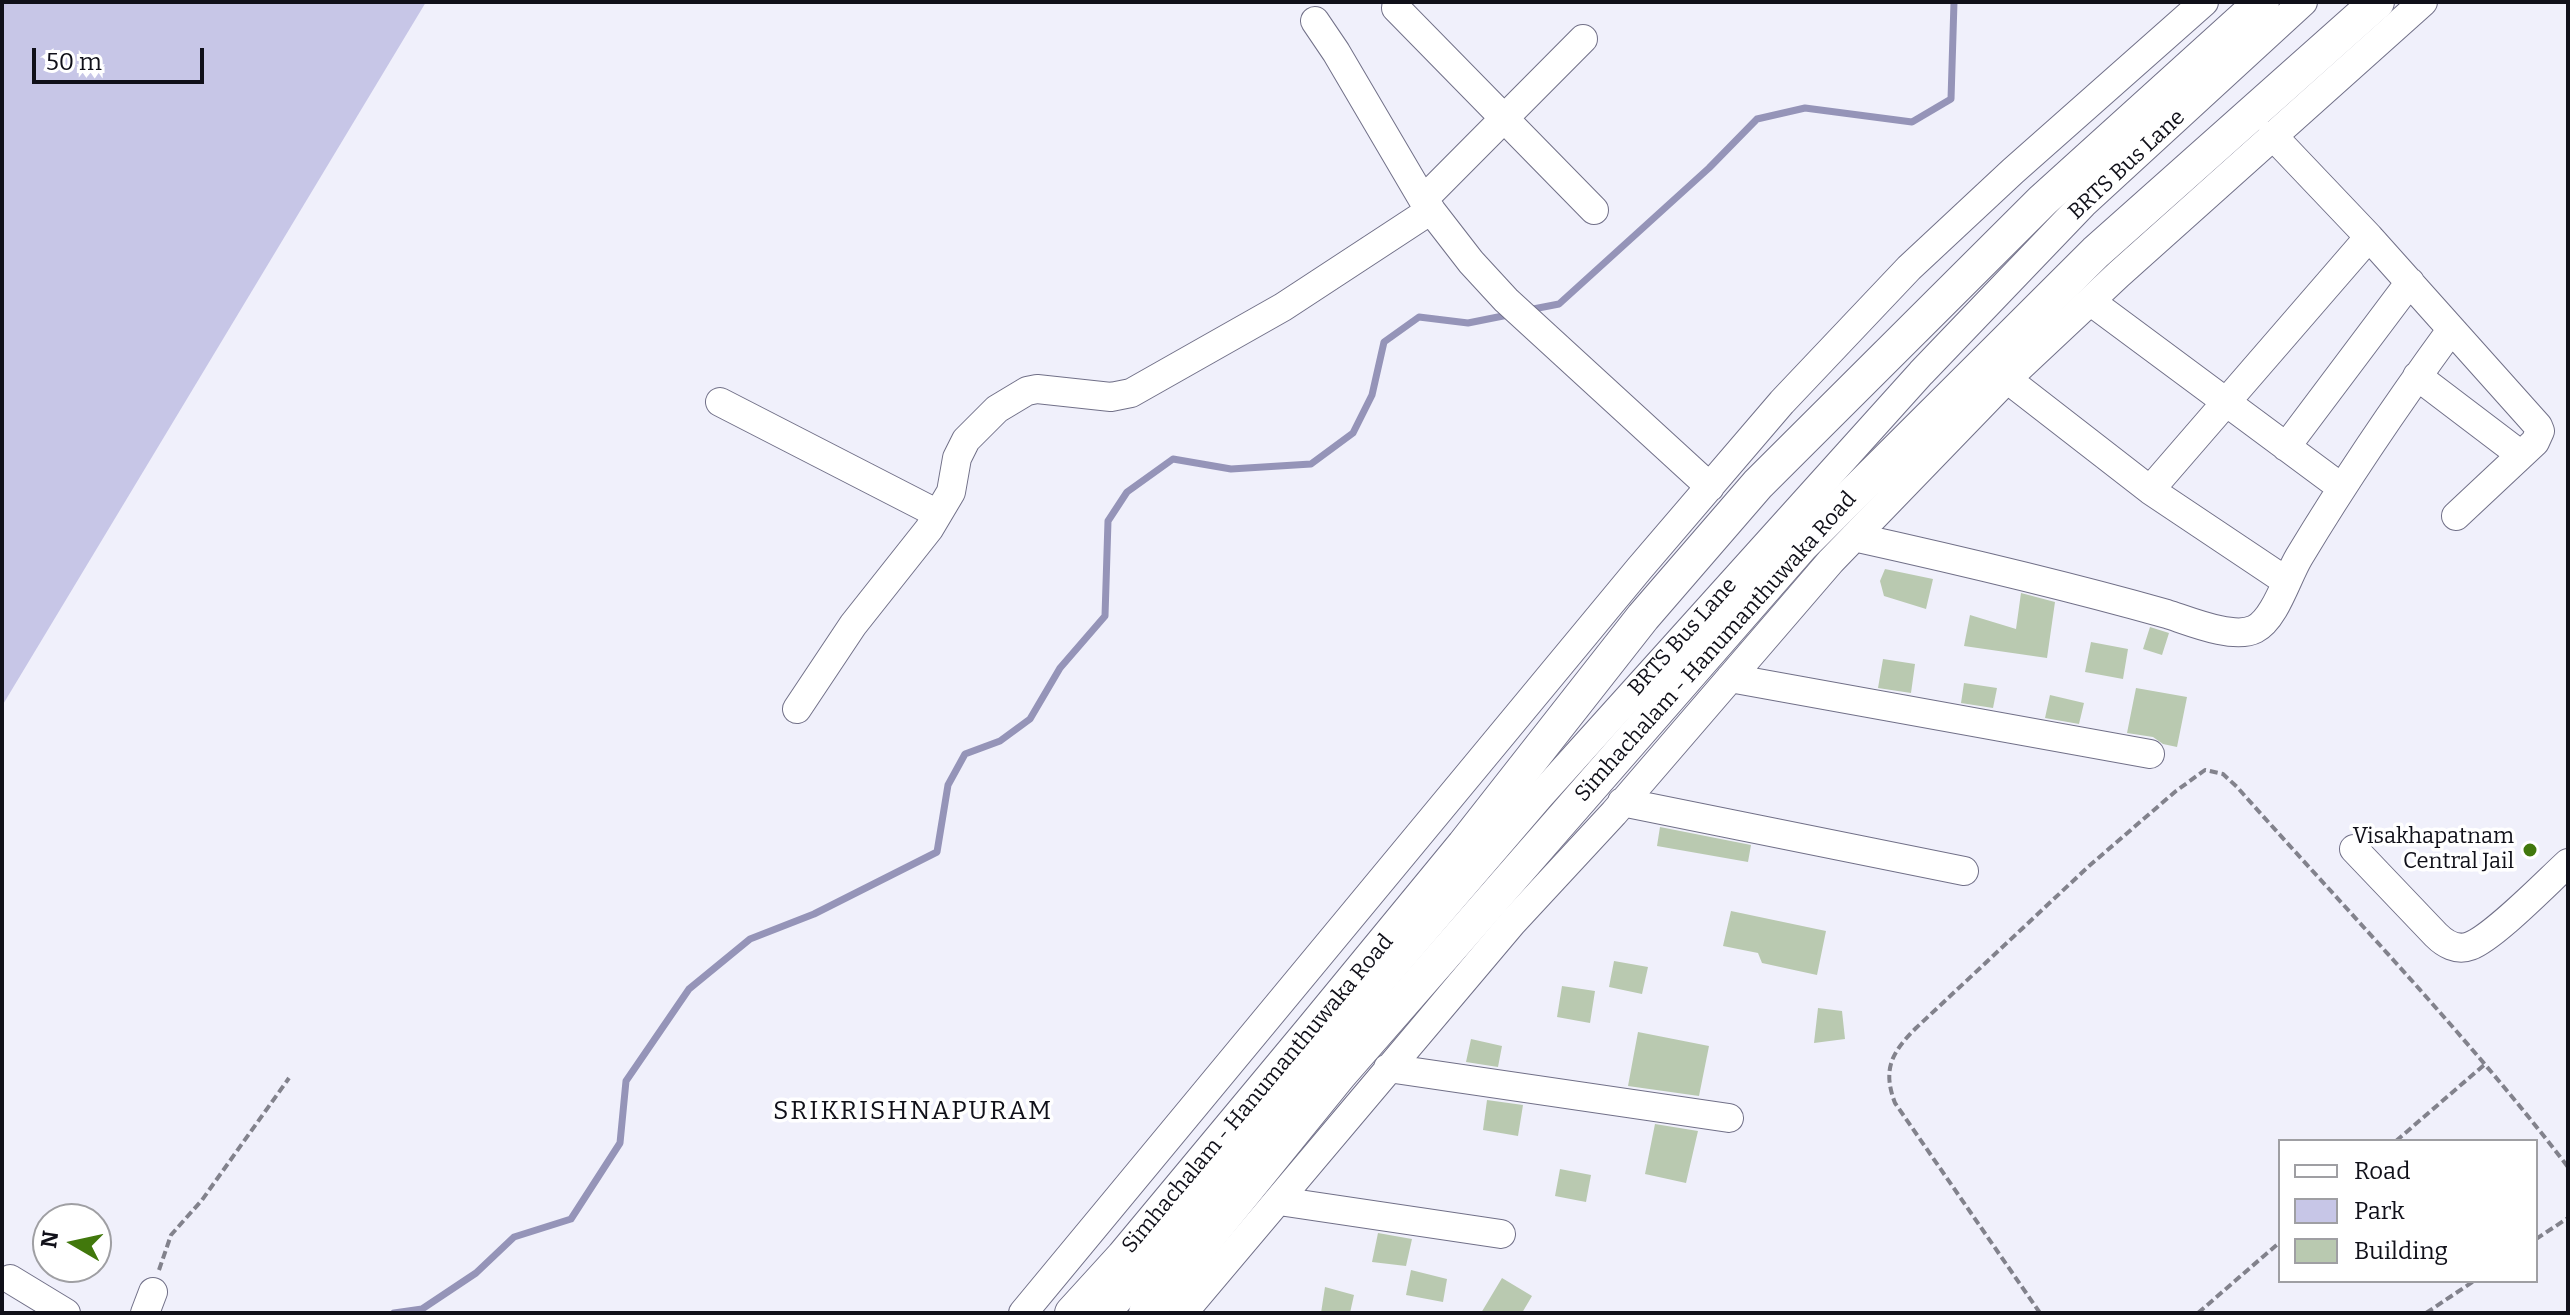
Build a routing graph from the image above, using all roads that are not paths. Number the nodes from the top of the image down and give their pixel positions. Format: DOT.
graph roads {
  1 [pos="2204,2"];
  2 [pos="2262,2"];
  3 [pos="2303,2"];
  4 [pos="2377,2"];
  5 [pos="2423,2"];
  6 [pos="1396,8"];
  7 [pos="1315,21"];
  8 [pos="1583,39"];
  9 [pos="1503,120"];
  10 [pos="2272,135"];
  11 [pos="1427,205"];
  12 [pos="1594,210"];
  13 [pos="2369,237"];
  14 [pos="2410,282"];
  15 [pos="2090,301"];
  16 [pos="2451,330"];
  17 [pos="2417,376"];
  18 [pos="2007,379"];
  19 [pos="720,402"];
  20 [pos="2227,403"];
  21 [pos="2286,447"];
  22 [pos="2521,455"];
  23 [pos="1710,487"];
  24 [pos="2342,488"];
  25 [pos="2150,490"];
  26 [pos="938,514"];
  27 [pos="2456,516"];
  28 [pos="1854,537"];
  29 [pos="2286,581"];
  30 [pos="1730,678"];
  31 [pos="797,709"];
  32 [pos="2150,754"];
  33 [pos="1622,802"];
  34 [pos="2354,849"];
  35 [pos="2568,863"];
  36 [pos="1964,871"];
  37 [pos="1388,1068"];
  38 [pos="1729,1118"];
  39 [pos="1279,1201"];
  40 [pos="1501,1234"];
  41 [pos="10,1279"];
  42 [pos="66,1313"];
  43 [pos="1023,1313"];
  44 [pos="1072,1313"];
  45 [pos="1107,1313"];
  46 [pos="1146,1313"];
  47 [pos="1183,1313"];
  1 -- 23 [label="street"];
  2 -- 44 [label="main road, Simhachalam - Hanumanthuwaka Road"];
  3 -- 45 [label="street, BRTS Bus Lane"];
  4 -- 46 [label="main road, Simhachalam - Hanumanthuwaka Road"];
  5 -- 10 [label="street"];
  6 -- 9 [label="street"];
  7 -- 11 [label="street"];
  8 -- 9 [label="street"];
  9 -- 11 [label="street"];
  9 -- 12 [label="street"];
  10 -- 13 [label="street"];
  10 -- 15 [label="street"];
  11 -- 23 [label="street"];
  11 -- 26 [label="street"];
  13 -- 14 [label="street"];
  13 -- 20 [label="street"];
  14 -- 16 [label="street"];
  14 -- 21 [label="street"];
  15 -- 18 [label="street"];
  15 -- 20 [label="street"];
  16 -- 17 [label="street"];
  16 -- 22 [label="street"];
  17 -- 22 [label="street"];
  17 -- 24 [label="street"];
  18 -- 25 [label="street"];
  18 -- 28 [label="street"];
  19 -- 26 [label="street"];
  20 -- 21 [label="street"];
  20 -- 25 [label="street"];
  21 -- 24 [label="street"];
  22 -- 27 [label="street"];
  23 -- 43 [label="street"];
  24 -- 29 [label="street"];
  25 -- 29 [label="street"];
  26 -- 31 [label="street"];
  28 -- 29 [label="street"];
  28 -- 30 [label="street"];
  30 -- 32 [label="street"];
  30 -- 33 [label="street"];
  33 -- 36 [label="street"];
  33 -- 37 [label="street"];
  34 -- 35 [label="street"];
  37 -- 38 [label="street"];
  37 -- 39 [label="street"];
  39 -- 40 [label="street"];
  39 -- 47 [label="street"];
  41 -- 42 [label="street"];
}
